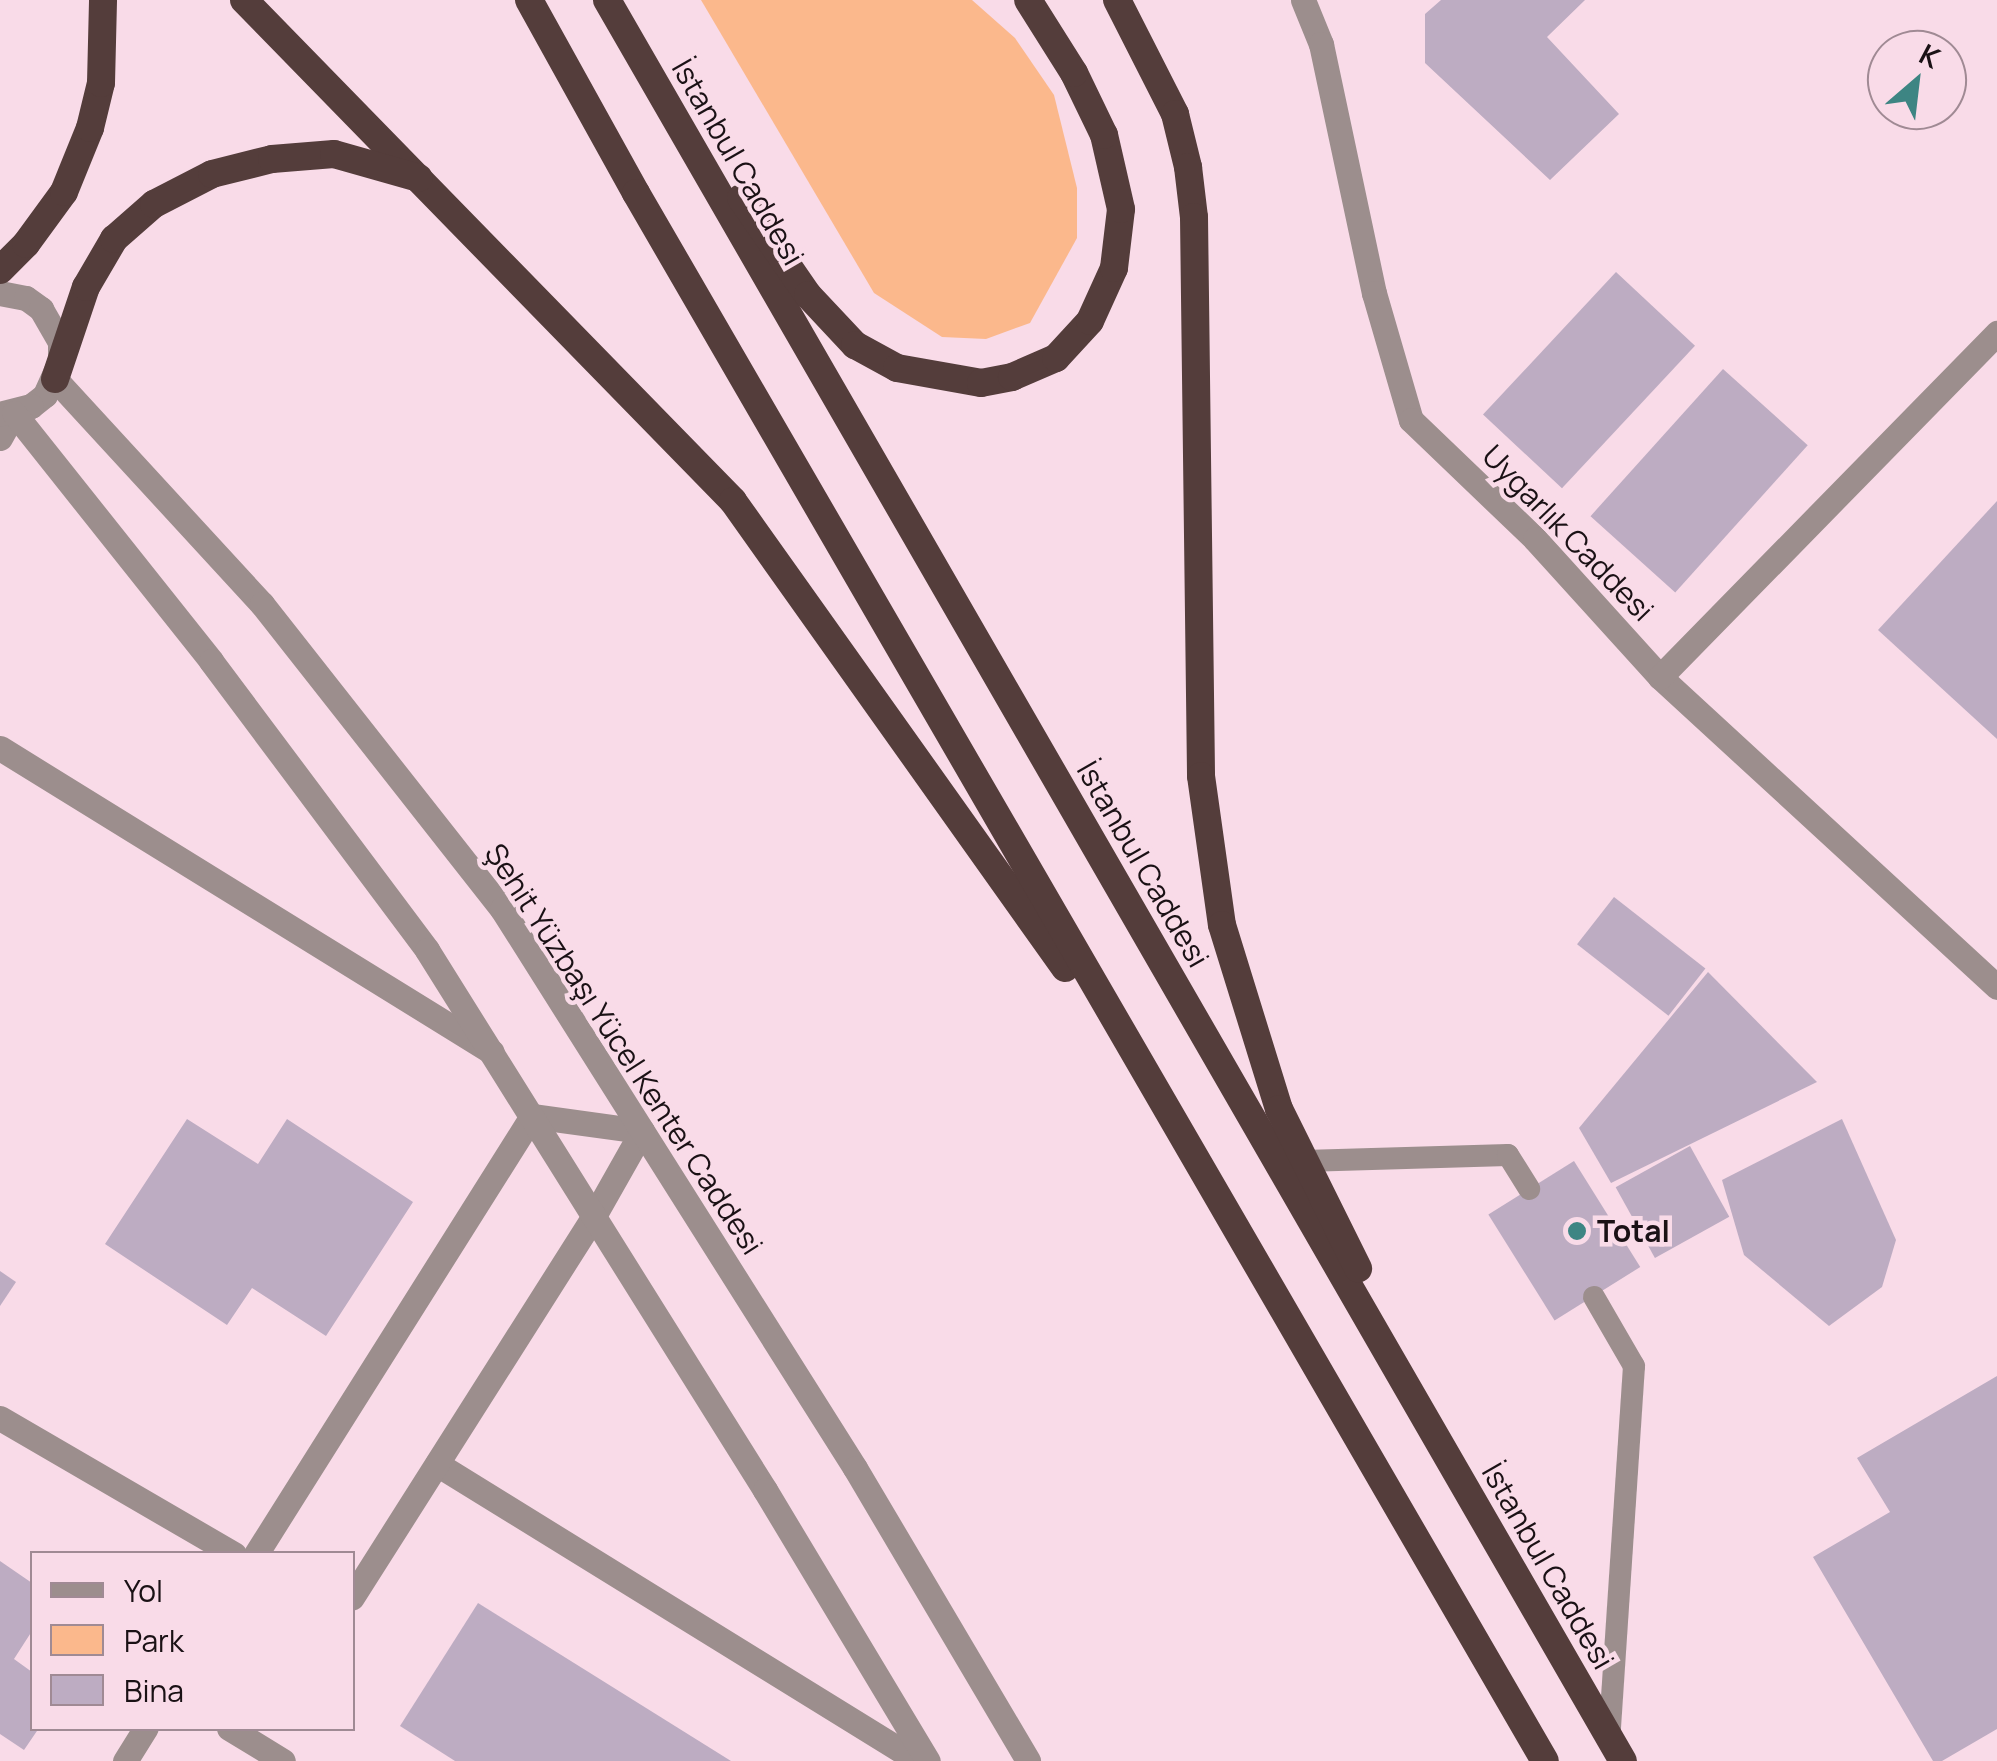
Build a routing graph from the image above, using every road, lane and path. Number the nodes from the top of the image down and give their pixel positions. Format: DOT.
graph roads {
  1 [pos="103,0"];
  2 [pos="244,0"];
  3 [pos="529,0"];
  4 [pos="607,0"];
  5 [pos="615,0"];
  6 [pos="1028,0"];
  7 [pos="1117,0"];
  8 [pos="1302,0"];
  9 [pos="424,180"];
  10 [pos="0,270"];
  11 [pos="0,293"];
  12 [pos="1997,334"];
  13 [pos="55,379"];
  14 [pos="7,414"];
  15 [pos="0,438"];
  16 [pos="1660,677"];
  17 [pos="0,748"];
  18 [pos="1997,987"];
  19 [pos="492,1052"];
  20 [pos="1164,1108"];
  21 [pos="532,1116"];
  22 [pos="642,1131"];
  23 [pos="1304,1161"];
  24 [pos="1530,1189"];
  25 [pos="594,1216"];
  26 [pos="1594,1297"];
  27 [pos="0,1418"];
  28 [pos="438,1464"];
  29 [pos="1500,1545"];
  30 [pos="229,1551"];
  31 [pos="258,1551"];
  32 [pos="355,1593"];
  33 [pos="144,1731"];
  34 [pos="234,1731"];
  35 [pos="259,1745"];
  36 [pos="1616,1749"];
  37 [pos="125,1761"];
  38 [pos="283,1761"];
  39 [pos="918,1761"];
  40 [pos="928,1761"];
  41 [pos="1028,1761"];
  42 [pos="1545,1761"];
  1 -- 10 [label="highway"];
  2 -- 9 [label="highway"];
  3 -- 20 [label="highway"];
  4 -- 29 [label="highway, İstanbul Caddesi"];
  5 -- 6 [label="highway"];
  7 -- 23 [label="highway"];
  8 -- 16 [label="street, Uygarlık Caddesi"];
  9 -- 13 [label="highway"];
  9 -- 20 [label="highway"];
  11 -- 13 [label="street"];
  12 -- 16 [label="street"];
  13 -- 14 [label="street"];
  13 -- 22 [label="street, Şehit Yüzbaşı Yücel Kenter Caddesi"];
  14 -- 15 [label="street"];
  14 -- 19 [label="street"];
  16 -- 18 [label="street, Uygarlık Caddesi"];
  17 -- 19 [label="street"];
  19 -- 21 [label="street"];
  20 -- 42 [label="highway"];
  21 -- 22 [label="street"];
  21 -- 25 [label="street"];
  21 -- 31 [label="street"];
  22 -- 25 [label="street"];
  22 -- 41 [label="street, Şehit Yüzbaşı Yücel Kenter Caddesi"];
  23 -- 24 [label="lane"];
  23 -- 29 [label="highway"];
  25 -- 28 [label="street"];
  25 -- 40 [label="street"];
  26 -- 36 [label="lane"];
  27 -- 30 [label="street"];
  28 -- 32 [label="street"];
  28 -- 39 [label="street"];
  29 -- 36 [label="highway, İstanbul Caddesi"];
  33 -- 37 [label="street"];
  34 -- 35 [label="street"];
  35 -- 38 [label="street"];
}
